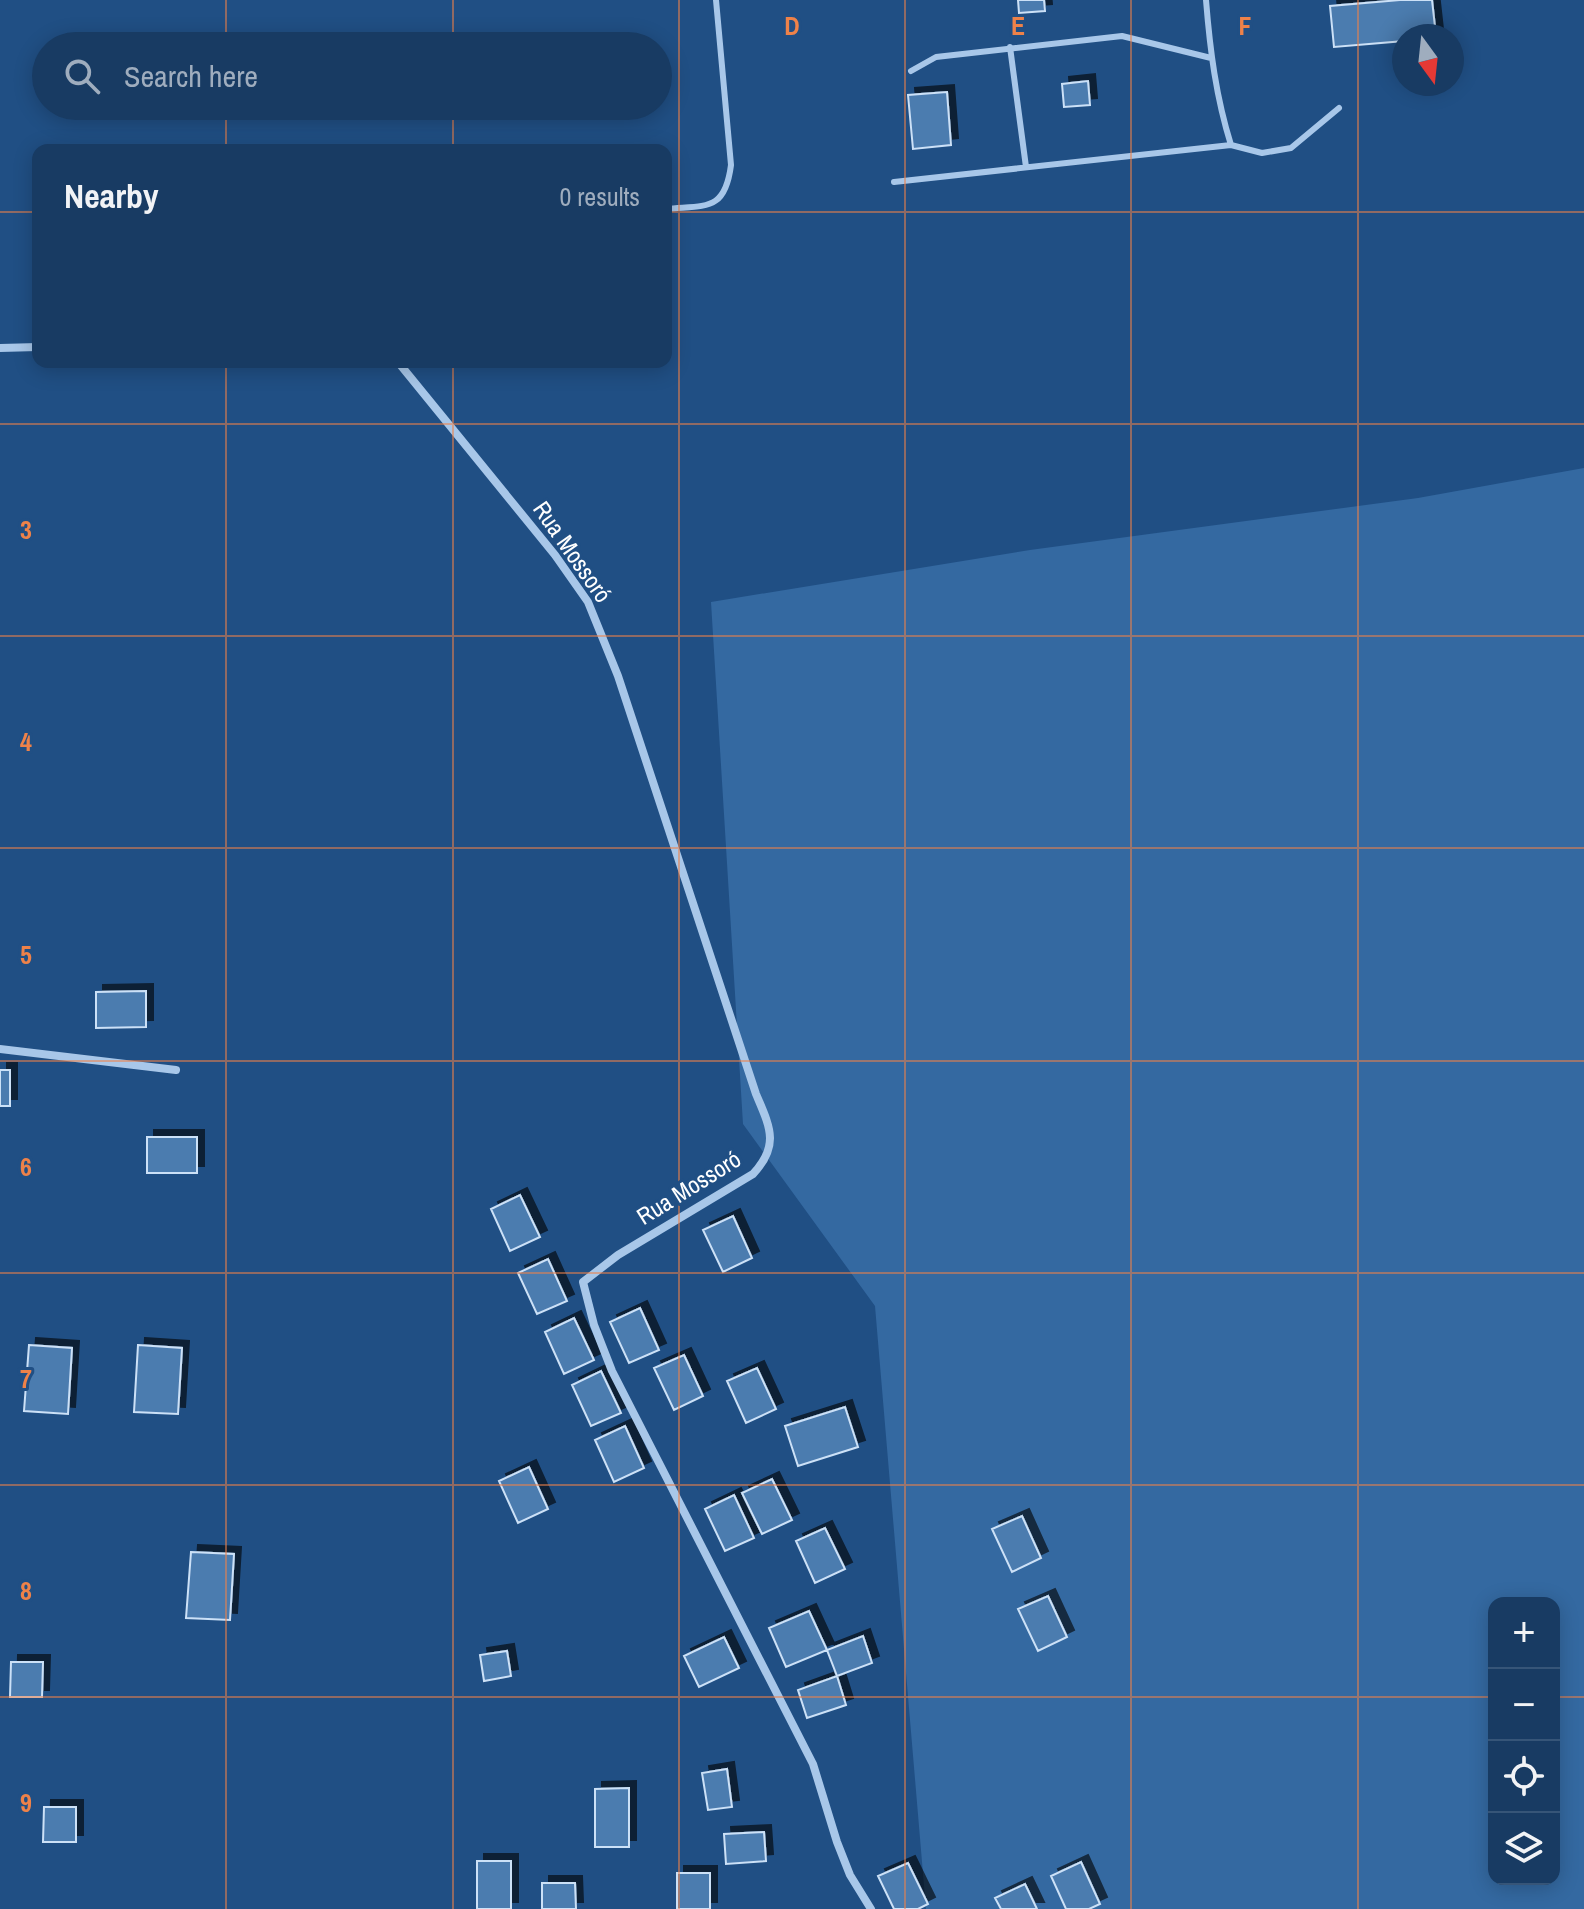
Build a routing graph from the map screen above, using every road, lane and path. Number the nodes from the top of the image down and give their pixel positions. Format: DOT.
graph roads {
  1 [pos="716,0"];
  2 [pos="1206,0"];
  3 [pos="1010,47"];
  4 [pos="1211,58"];
  5 [pos="911,71"];
  6 [pos="1339,108"];
  7 [pos="1231,145"];
  8 [pos="1026,167"];
  9 [pos="894,182"];
  10 [pos="672,208"];
  11 [pos="32,347"];
  12 [pos="0,348"];
  13 [pos="403,368"];
  14 [pos="0,1049"];
  15 [pos="176,1070"];
  16 [pos="871,1909"];
  1 -- 10 [label="lane"];
  2 -- 4 [label="lane"];
  3 -- 4 [label="lane"];
  3 -- 5 [label="lane"];
  3 -- 8 [label="lane"];
  4 -- 7 [label="lane"];
  6 -- 7 [label="lane"];
  7 -- 8 [label="lane"];
  8 -- 9 [label="lane"];
  11 -- 12 [label="street"];
  13 -- 16 [label="street, Rua Mossoró"];
  14 -- 15 [label="street"];
}
